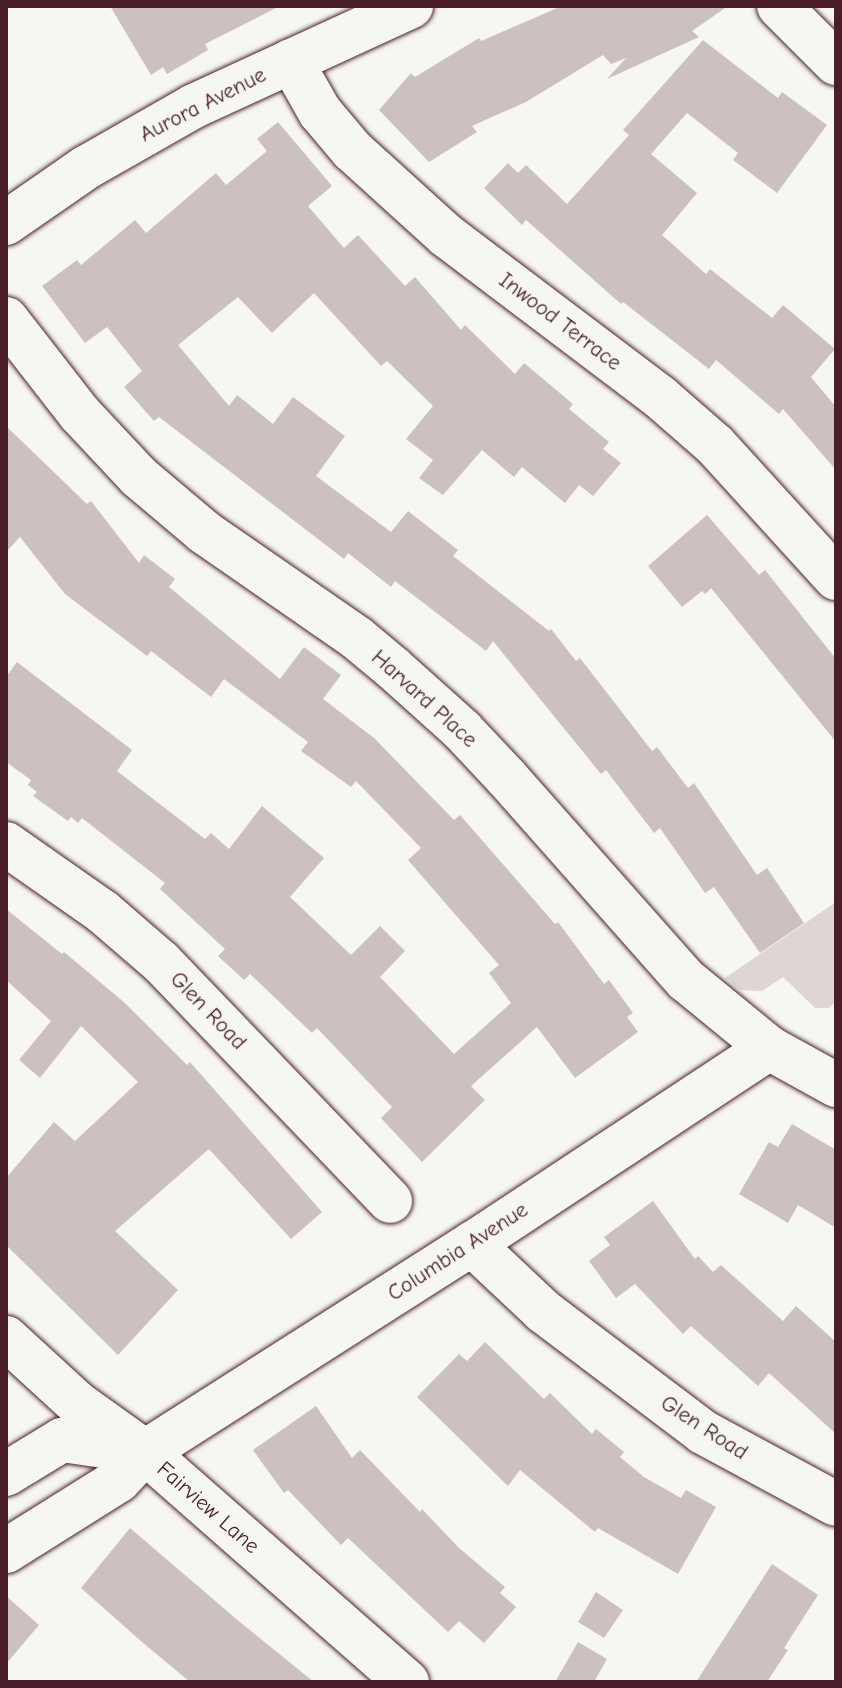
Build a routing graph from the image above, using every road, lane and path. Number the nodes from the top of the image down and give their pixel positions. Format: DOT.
graph roads {
  1 [pos="411,6"];
  2 [pos="779,6"];
  3 [pos="291,61"];
  4 [pos="836,63"];
  5 [pos="6,223"];
  6 [pos="6,319"];
  7 [pos="836,578"];
  8 [pos="6,844"];
  9 [pos="769,1048"];
  10 [pos="836,1085"];
  11 [pos="390,1201"];
  12 [pos="472,1244"];
  13 [pos="6,1338"];
  14 [pos="145,1452"];
  15 [pos="6,1474"];
  16 [pos="836,1504"];
  17 [pos="6,1551"];
  18 [pos="407,1682"];
  1 -- 3 [label="street, Aurora Avenue"];
  2 -- 4 [label="street"];
  3 -- 5 [label="street, Aurora Avenue"];
  3 -- 7 [label="street, Inwood Terrace"];
  6 -- 9 [label="street, Harvard Place"];
  8 -- 11 [label="street, Glen Road"];
  9 -- 10 [label="street, Harvard Place"];
  9 -- 12 [label="street, Columbia Avenue"];
  12 -- 14 [label="street, Columbia Avenue"];
  12 -- 16 [label="street, Glen Road"];
  13 -- 14 [label="street, Fairview Lane"];
  14 -- 15 [label="street"];
  14 -- 17 [label="street, Columbia Avenue"];
  14 -- 18 [label="street, Fairview Lane"];
}
